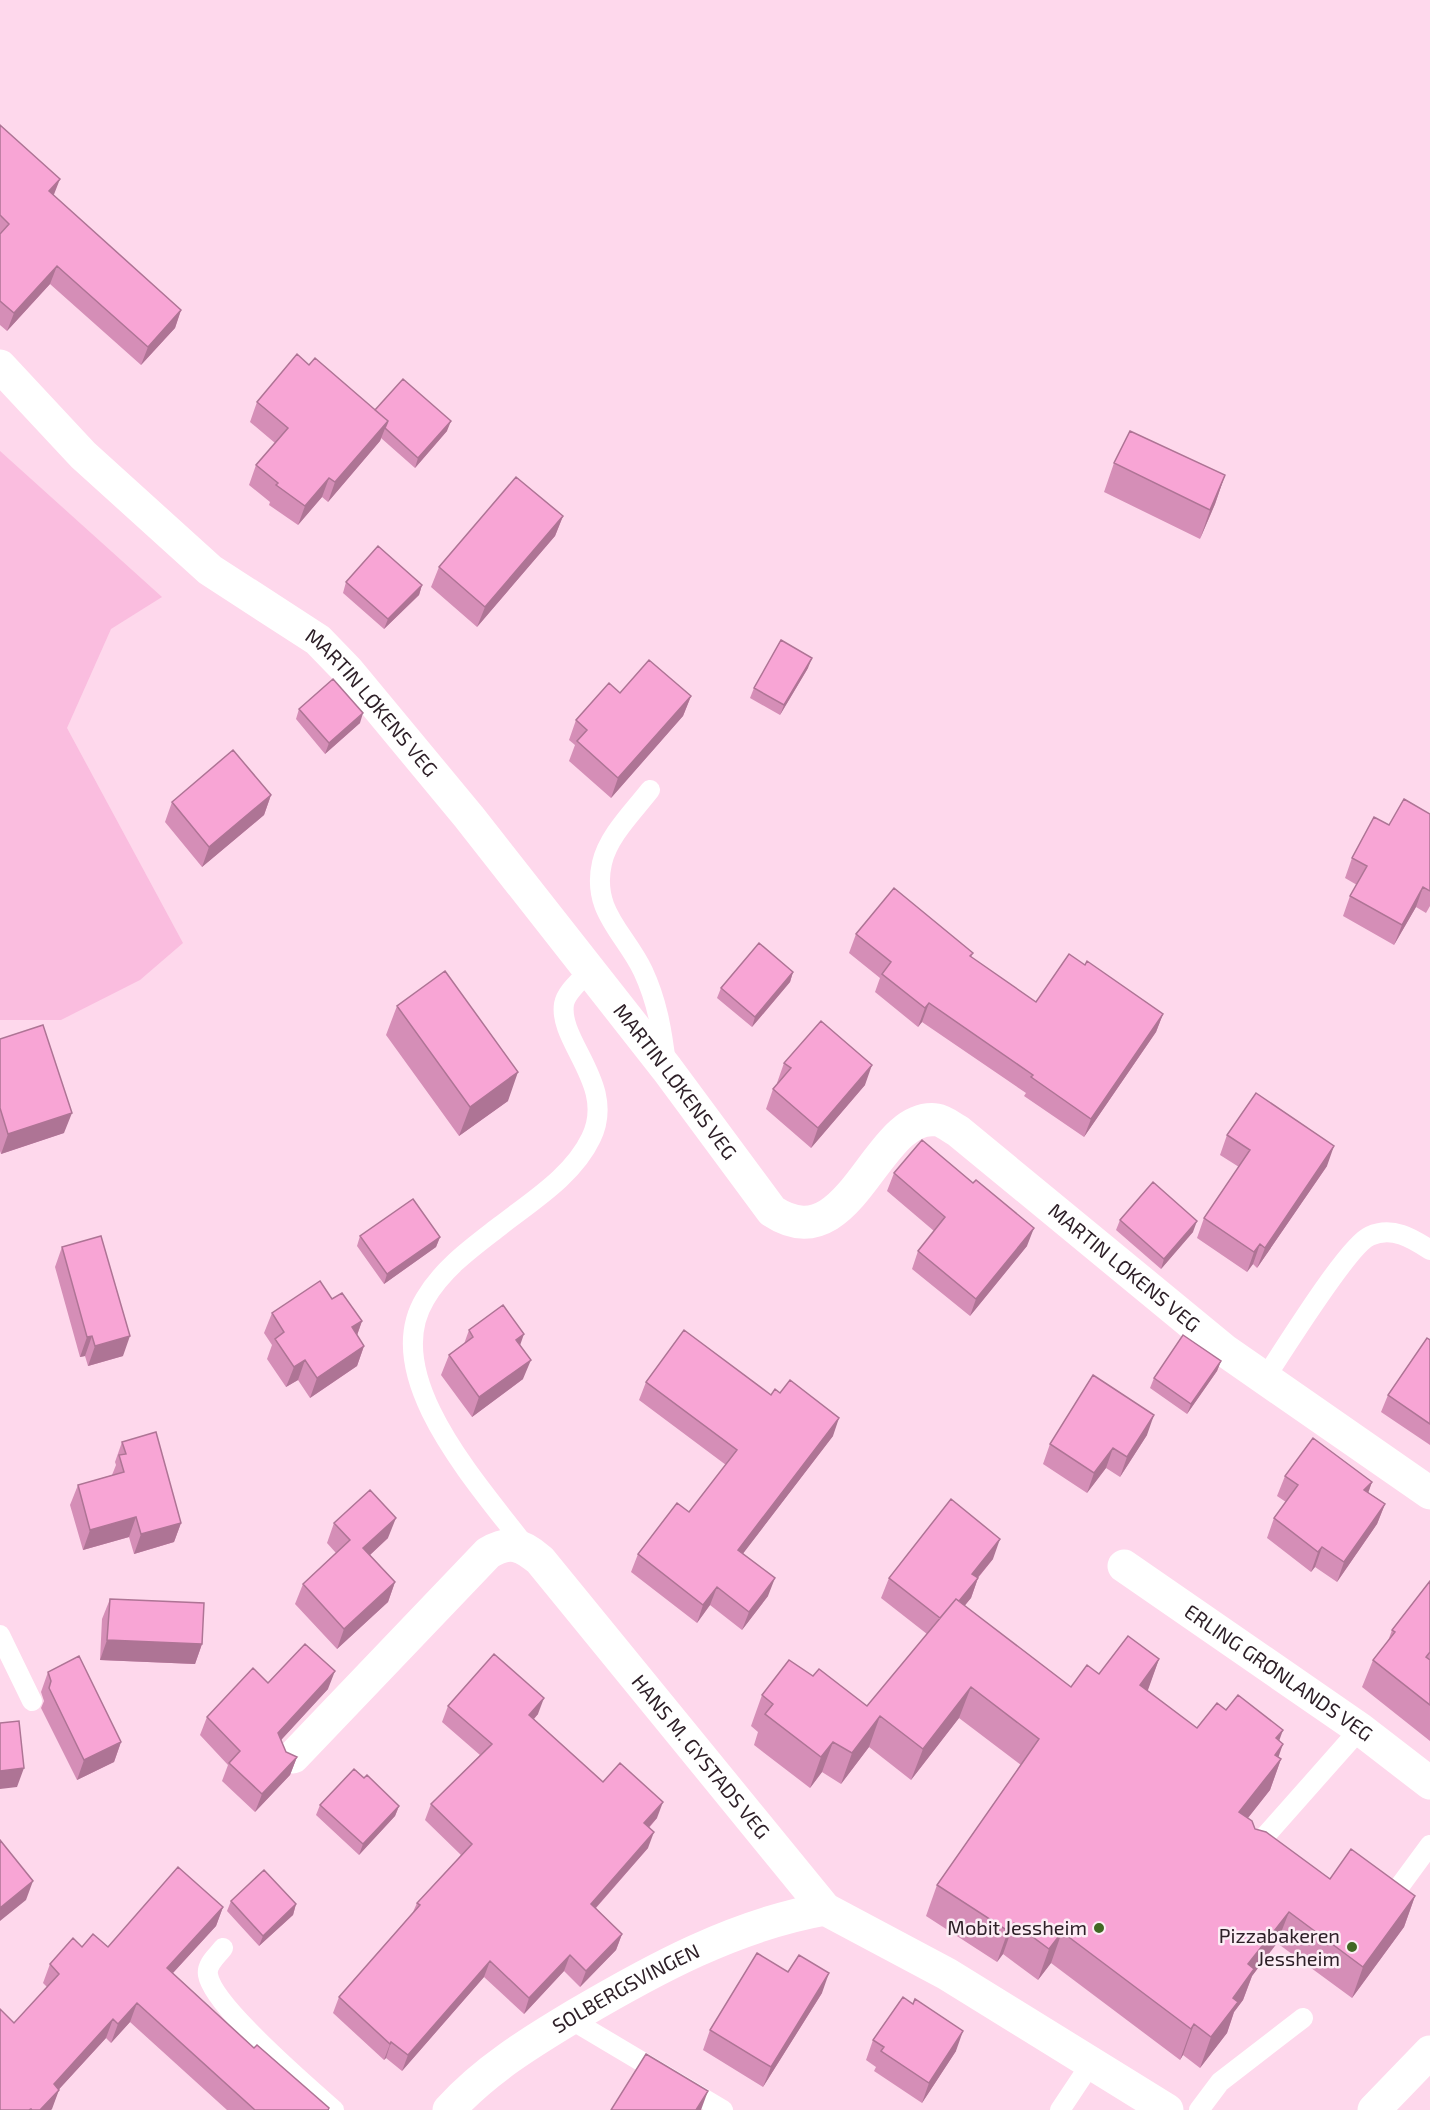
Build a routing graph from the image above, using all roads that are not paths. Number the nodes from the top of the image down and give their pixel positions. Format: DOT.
graph roads {
  1 [pos="0,366"];
  2 [pos="650,790"];
  3 [pos="588,972"];
  4 [pos="667,1069"];
  5 [pos="1430,1250"];
  6 [pos="1265,1378"];
  7 [pos="1430,1493"];
  8 [pos="528,1550"];
  9 [pos="1124,1566"];
  10 [pos="0,1635"];
  11 [pos="32,1701"];
  12 [pos="1360,1730"];
  13 [pos="293,1757"];
  14 [pos="1430,1783"];
  15 [pos="1430,1845"];
  16 [pos="1252,1851"];
  17 [pos="1391,1898"];
  18 [pos="825,1909"];
  19 [pos="223,1948"];
  20 [pos="1303,2018"];
  21 [pos="570,2019"];
  22 [pos="1430,2052"];
  23 [pos="1092,2062"];
  24 [pos="334,2110"];
  25 [pos="449,2110"];
  26 [pos="723,2110"];
  27 [pos="1060,2110"];
  28 [pos="1167,2110"];
  29 [pos="1199,2110"];
  30 [pos="1374,2110"];
  1 -- 3 [label="street, MARTIN LØKENS VEG"];
  2 -- 4 [label="lane"];
  3 -- 4 [label="street, MARTIN LØKENS VEG"];
  3 -- 8 [label="lane"];
  4 -- 6 [label="street, MARTIN LØKENS VEG"];
  5 -- 6 [label="lane"];
  6 -- 7 [label="street, MARTIN LØKENS VEG"];
  8 -- 13 [label="street"];
  8 -- 18 [label="street, HANS M. GYSTADS VEG"];
  9 -- 12 [label="street, ERLING GRØNLANDS VEG"];
  10 -- 11 [label="lane"];
  12 -- 14 [label="street, ERLING GRØNLANDS VEG"];
  12 -- 16 [label="lane"];
  15 -- 17 [label="lane"];
  18 -- 21 [label="street, SOLBERGSVINGEN"];
  18 -- 23 [label="street, HANS M. GYSTADS VEG"];
  19 -- 24 [label="lane"];
  20 -- 29 [label="lane"];
  21 -- 25 [label="street, SOLBERGSVINGEN"];
  21 -- 26 [label="lane"];
  22 -- 30 [label="street"];
  23 -- 27 [label="lane"];
  23 -- 28 [label="street, HANS M. GYSTADS VEG"];
}
